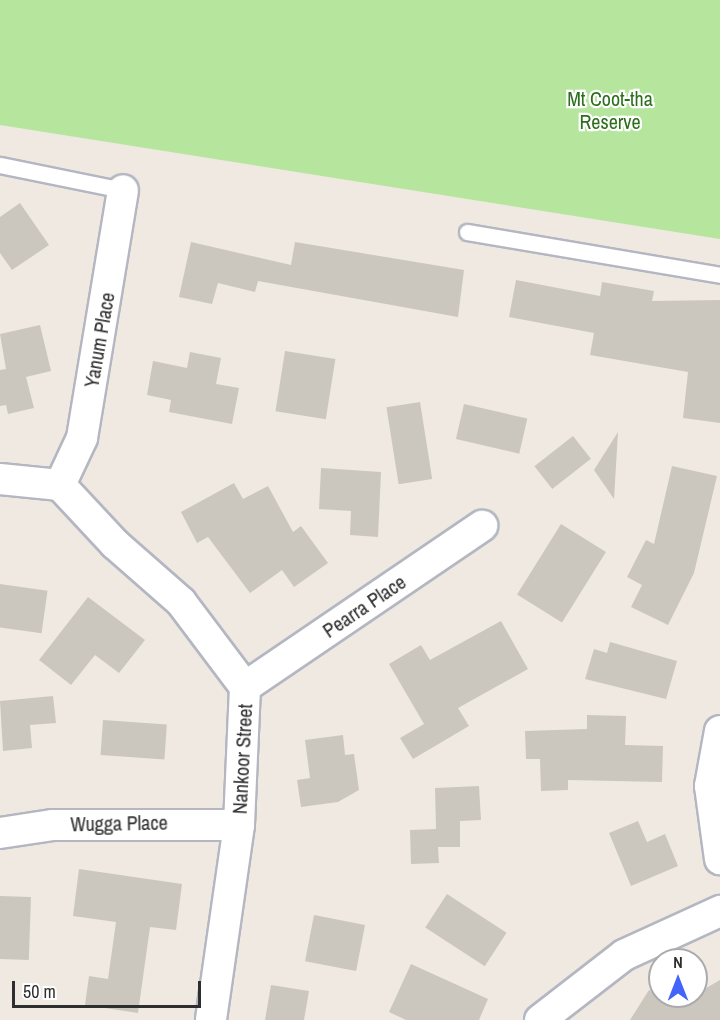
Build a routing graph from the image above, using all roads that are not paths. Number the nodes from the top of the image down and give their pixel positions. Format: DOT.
graph roads {
  1 [pos="0,165"];
  2 [pos="123,190"];
  3 [pos="467,232"];
  4 [pos="720,275"];
  5 [pos="0,479"];
  6 [pos="60,485"];
  7 [pos="482,526"];
  8 [pos="245,687"];
  9 [pos="720,730"];
  10 [pos="239,825"];
  11 [pos="0,833"];
  12 [pos="720,859"];
  13 [pos="720,911"];
  14 [pos="211,1020"];
  15 [pos="540,1020"];
  1 -- 2 [label="lane"];
  2 -- 6 [label="street, Yanum Place"];
  3 -- 4 [label="lane"];
  5 -- 6 [label="street"];
  6 -- 8 [label="street, Nankoor Street"];
  7 -- 8 [label="street, Pearra Place"];
  8 -- 10 [label="street, Nankoor Street"];
  9 -- 12 [label="street"];
  10 -- 11 [label="street, Wugga Place"];
  10 -- 14 [label="street, Nankoor Street"];
  13 -- 15 [label="street"];
}
